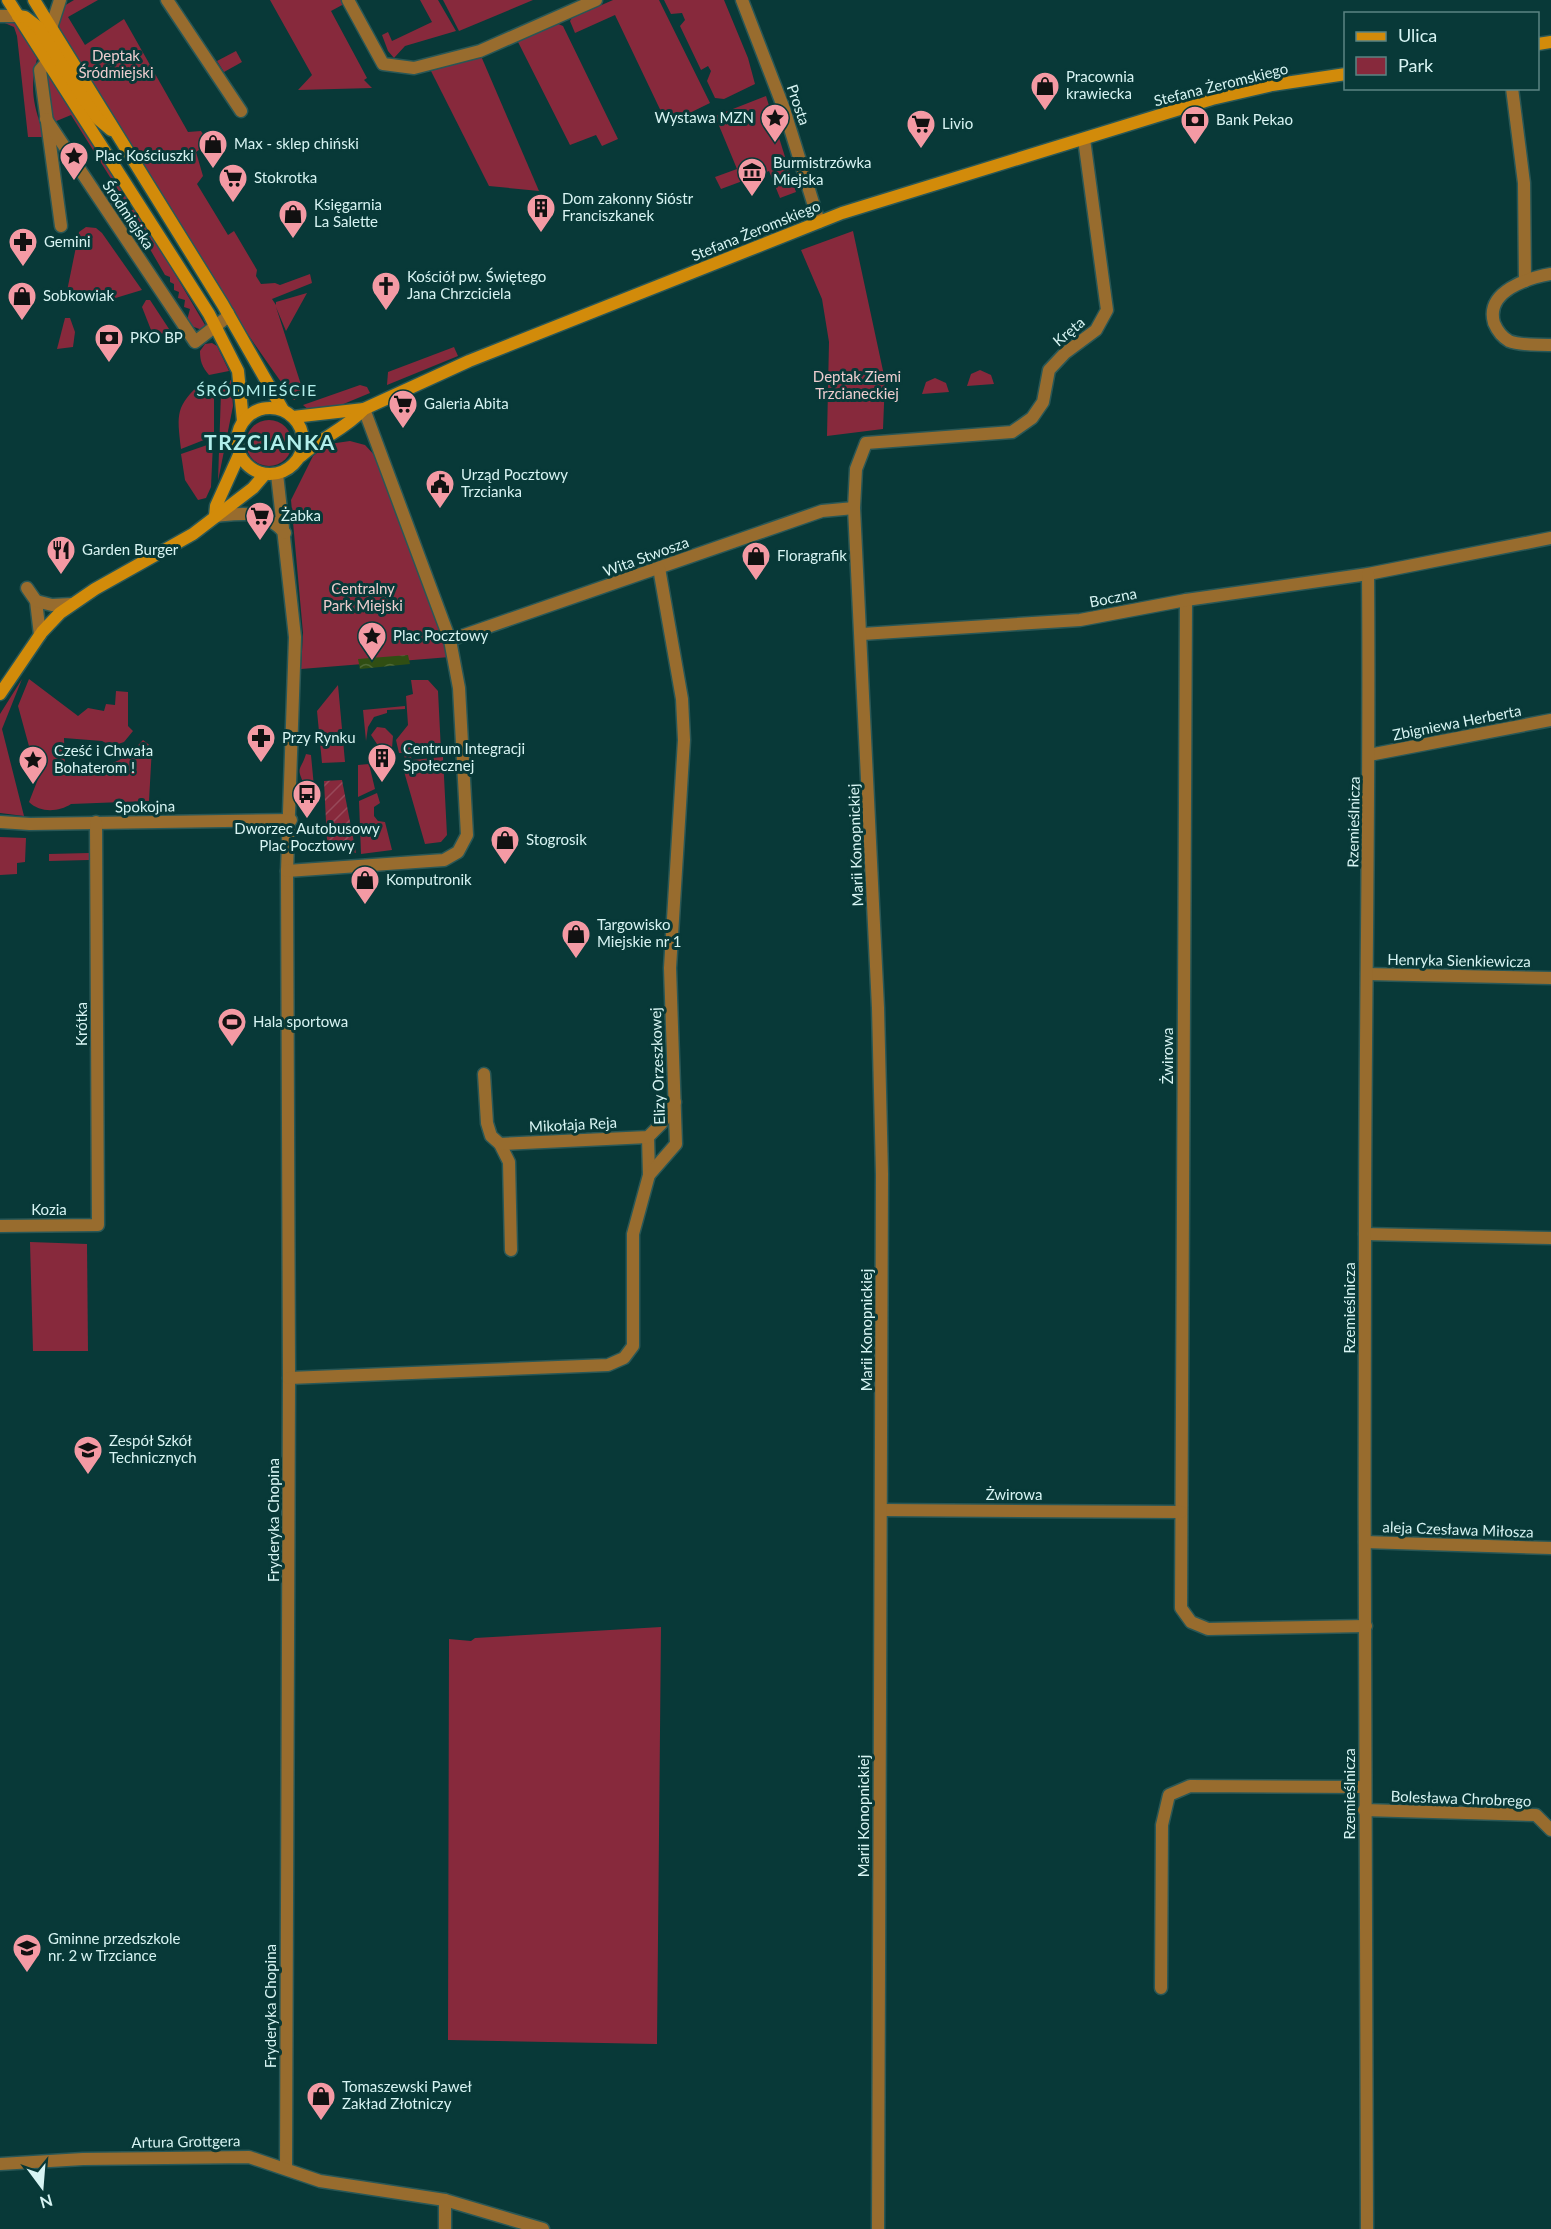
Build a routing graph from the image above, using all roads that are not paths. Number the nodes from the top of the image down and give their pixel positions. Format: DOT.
graph roads {
  1 [pos="8,0"];
  2 [pos="60,0"];
  3 [pos="167,0"];
  4 [pos="348,0"];
  5 [pos="596,0"];
  6 [pos="742,0"];
  7 [pos="31,1"];
  8 [pos="0,16"];
  9 [pos="18,16"];
  10 [pos="51,28"];
  11 [pos="44,65"];
  12 [pos="1344,74"];
  13 [pos="1512,90"];
  14 [pos="241,111"];
  15 [pos="46,119"];
  16 [pos="118,134"];
  17 [pos="1084,139"];
  18 [pos="819,222"];
  19 [pos="61,226"];
  20 [pos="1551,274"];
  21 [pos="1525,281"];
  22 [pos="226,309"];
  23 [pos="209,314"];
  24 [pos="215,326"];
  25 [pos="1551,345"];
  26 [pos="364,408"];
  27 [pos="288,414"];
  28 [pos="243,421"];
  29 [pos="871,443"];
  30 [pos="239,455"];
  31 [pos="300,456"];
  32 [pos="271,474"];
  33 [pos="854,508"];
  34 [pos="215,516"];
  35 [pos="285,534"];
  36 [pos="1551,538"];
  37 [pos="659,568"];
  38 [pos="1368,574"];
  39 [pos="27,588"];
  40 [pos="1186,600"];
  41 [pos="36,601"];
  42 [pos="72,604"];
  43 [pos="862,634"];
  44 [pos="40,635"];
  45 [pos="450,640"];
  46 [pos="0,694"];
  47 [pos="1551,720"];
  48 [pos="1369,755"];
  49 [pos="291,820"];
  50 [pos="0,822"];
  51 [pos="96,822"];
  52 [pos="287,871"];
  53 [pos="1367,974"];
  54 [pos="1551,978"];
  55 [pos="484,1074"];
  56 [pos="676,1101"];
  57 [pos="648,1137"];
  58 [pos="500,1144"];
  59 [pos="649,1175"];
  60 [pos="98,1225"];
  61 [pos="0,1226"];
  62 [pos="1365,1234"];
  63 [pos="1551,1238"];
  64 [pos="511,1250"];
  65 [pos="289,1378"];
  66 [pos="882,1510"];
  67 [pos="1181,1512"];
  68 [pos="1365,1542"];
  69 [pos="1551,1548"];
  70 [pos="1366,1626"];
  71 [pos="1364,1787"];
  72 [pos="1365,1810"];
  73 [pos="1551,1830"];
  74 [pos="1161,1988"];
  75 [pos="0,2164"];
  76 [pos="286,2168"];
  77 [pos="445,2199"];
  78 [pos="445,2229"];
  79 [pos="543,2229"];
  80 [pos="878,2229"];
  81 [pos="1367,2229"];
  1 -- 9 [label="main road"];
  2 -- 7 [label="street"];
  2 -- 10 [label="street"];
  3 -- 14 [label="street"];
  4 -- 5 [label="street"];
  6 -- 18 [label="street, Prosta"];
  7 -- 10 [label="main road"];
  8 -- 9 [label="street"];
  9 -- 11 [label="main road"];
  9 -- 16 [label="main road"];
  10 -- 16 [label="main road"];
  11 -- 15 [label="street, Śródmiejska"];
  11 -- 23 [label="main road"];
  12 -- 17 [label="main road, Stefana Żeromskiego"];
  13 -- 21 [label="street"];
  15 -- 19 [label="street"];
  15 -- 24 [label="street, Śródmiejska"];
  16 -- 22 [label="main road"];
  17 -- 18 [label="main road, Stefana Żeromskiego"];
  17 -- 29 [label="street, Kręta"];
  18 -- 26 [label="main road, Stefana Żeromskiego"];
  20 -- 21 [label="street"];
  21 -- 25 [label="street"];
  22 -- 23 [label="main road"];
  22 -- 24 [label="street, Śródmiejska"];
  22 -- 27 [label="main road"];
  23 -- 24 [label="main road"];
  24 -- 28 [label="main road"];
  26 -- 27 [label="main road, Stefana Żeromskiego"];
  26 -- 31 [label="main road, Stefana Żeromskiego"];
  26 -- 45 [label="street"];
  27 -- 28 [label="main road"];
  27 -- 31 [label="main road"];
  28 -- 30 [label="main road"];
  29 -- 33 [label="street, Marii Konopnickiej"];
  30 -- 32 [label="main road"];
  30 -- 34 [label="main road"];
  31 -- 32 [label="main road"];
  32 -- 34 [label="main road"];
  32 -- 35 [label="street"];
  33 -- 37 [label="street, Wita Stwosza"];
  33 -- 43 [label="street, Marii Konopnickiej"];
  34 -- 35 [label="street"];
  34 -- 42 [label="main road"];
  35 -- 49 [label="street"];
  36 -- 38 [label="street"];
  37 -- 45 [label="street, Wita Stwosza"];
  37 -- 56 [label="street, Elizy Orzeszkowej"];
  38 -- 40 [label="street, Boczna"];
  38 -- 48 [label="street, Rzemieślnicza"];
  39 -- 41 [label="street"];
  40 -- 43 [label="street, Boczna"];
  40 -- 67 [label="street, Żwirowa"];
  41 -- 42 [label="street"];
  41 -- 44 [label="street"];
  42 -- 44 [label="main road"];
  43 -- 66 [label="street, Marii Konopnickiej"];
  44 -- 46 [label="main road"];
  45 -- 52 [label="street"];
  47 -- 48 [label="street, Zbigniewa Herberta"];
  48 -- 53 [label="street, Rzemieślnicza"];
  49 -- 51 [label="street, Spokojna"];
  49 -- 52 [label="street"];
  50 -- 51 [label="street, Spokojna"];
  51 -- 60 [label="street, Krótka"];
  52 -- 65 [label="street, Fryderyka Chopina"];
  53 -- 54 [label="street, Henryka Sienkiewicza"];
  53 -- 62 [label="street, Rzemieślnicza"];
  55 -- 58 [label="street"];
  56 -- 57 [label="street"];
  56 -- 59 [label="street, Elizy Orzeszkowej"];
  57 -- 58 [label="street, Mikołaja Reja"];
  57 -- 59 [label="street"];
  58 -- 64 [label="street"];
  59 -- 65 [label="street, Elizy Orzeszkowej"];
  60 -- 61 [label="street, Kozia"];
  62 -- 63 [label="street"];
  62 -- 68 [label="street, Rzemieślnicza"];
  65 -- 76 [label="street, Fryderyka Chopina"];
  66 -- 67 [label="street, Żwirowa"];
  66 -- 80 [label="street, Marii Konopnickiej"];
  67 -- 70 [label="street, Żwirowa"];
  68 -- 69 [label="street, aleja Czesława Miłosza"];
  68 -- 70 [label="street, Rzemieślnicza"];
  70 -- 71 [label="street, Rzemieślnicza"];
  71 -- 72 [label="street, Rzemieślnicza"];
  71 -- 74 [label="street"];
  72 -- 73 [label="street, Bolesława Chrobrego"];
  72 -- 81 [label="street, Rzemieślnicza"];
  75 -- 76 [label="street, Artura Grottgera"];
  76 -- 77 [label="street, Artura Grottgera"];
  77 -- 78 [label="street"];
  77 -- 79 [label="street, Artura Grottgera"];
}
